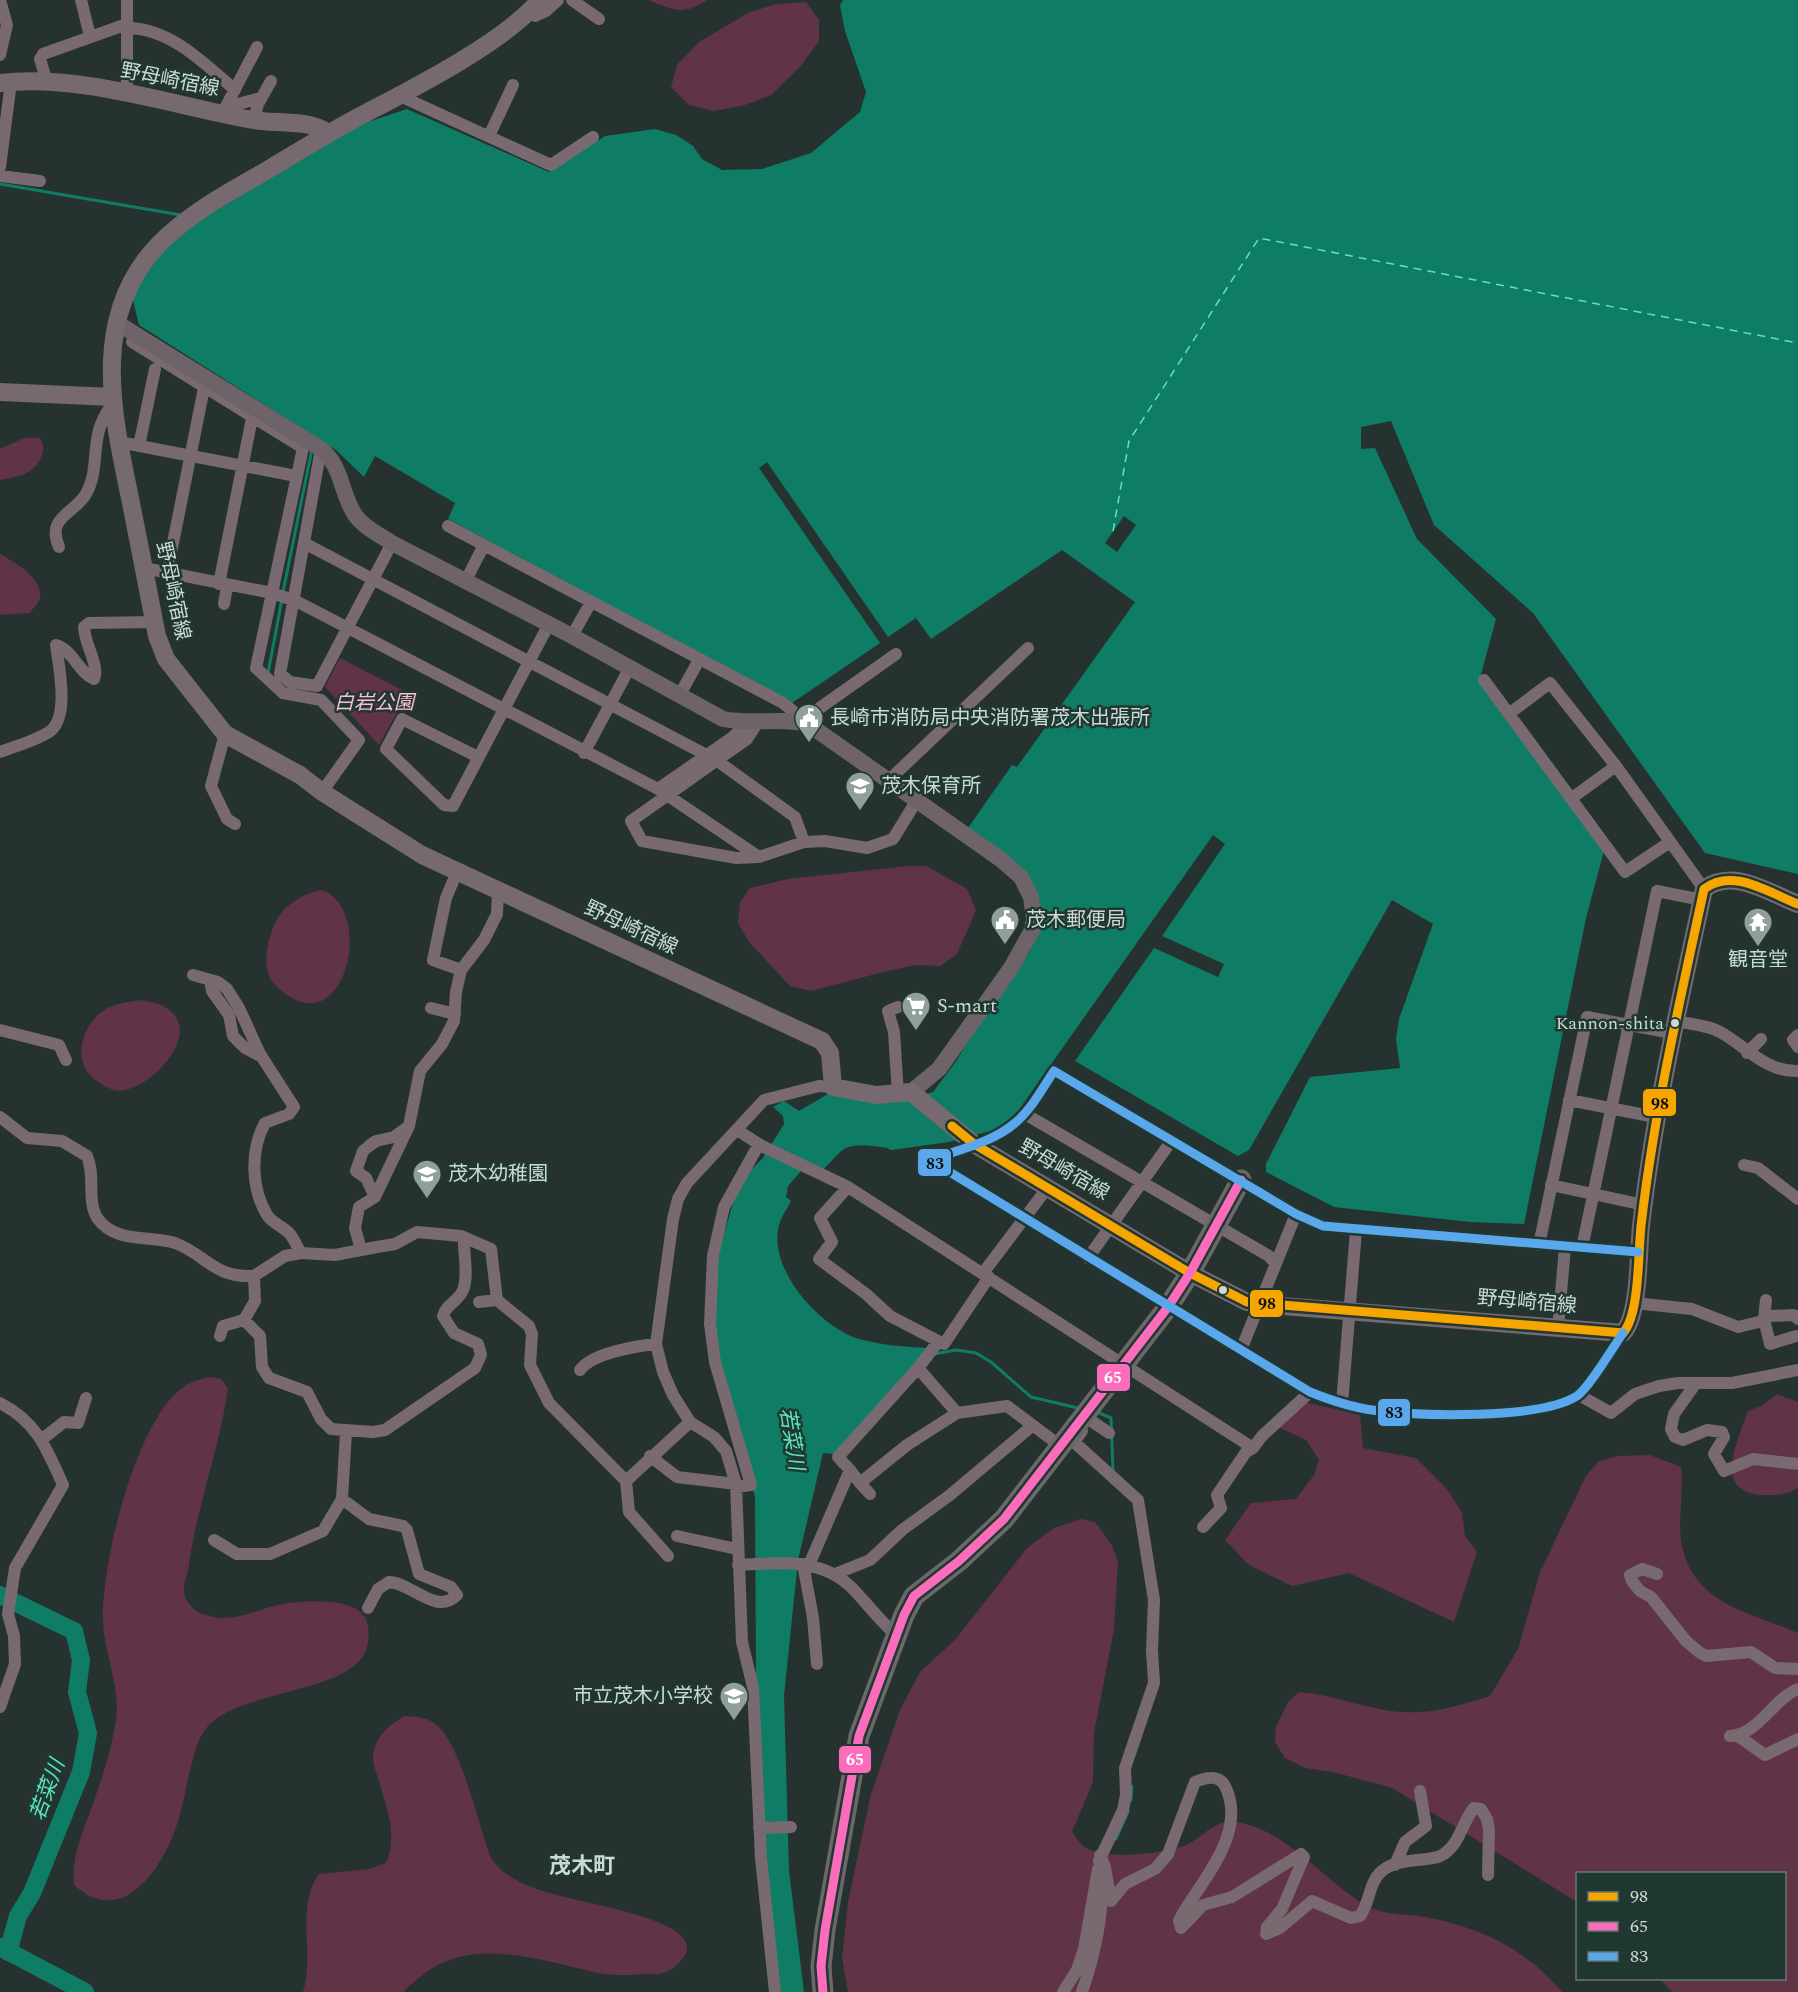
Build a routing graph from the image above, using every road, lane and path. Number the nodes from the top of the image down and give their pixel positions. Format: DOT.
graph roads {
  1 [pos="0,0"];
  2 [pos="81,0"];
  3 [pos="127,0"];
  4 [pos="558,0"];
  5 [pos="572,0"];
  6 [pos="535,6"];
  7 [pos="599,19"];
  8 [pos="127,26"];
  9 [pos="90,36"];
  10 [pos="257,47"];
  11 [pos="0,55"];
  12 [pos="271,81"];
  13 [pos="47,82"];
  14 [pos="5,83"];
  15 [pos="513,85"];
  16 [pos="235,90"];
  17 [pos="128,94"];
  18 [pos="400,96"];
  19 [pos="261,98"];
  20 [pos="226,115"];
  21 [pos="254,120"];
  22 [pos="328,133"];
  23 [pos="489,136"];
  24 [pos="593,137"];
  25 [pos="1,152"];
  26 [pos="0,167"];
  27 [pos="0,176"];
  28 [pos="40,181"];
  29 [pos="117,322"];
  30 [pos="132,342"];
  31 [pos="155,369"];
  32 [pos="204,388"];
  33 [pos="0,392"];
  34 [pos="112,401"];
  35 [pos="252,418"];
  36 [pos="119,442"];
  37 [pos="139,446"];
  38 [pos="321,449"];
  39 [pos="191,455"];
  40 [pos="243,466"];
  41 [pos="296,476"];
  42 [pos="448,526"];
  43 [pos="392,543"];
  44 [pos="306,544"];
  45 [pos="484,545"];
  46 [pos="59,547"];
  47 [pos="144,568"];
  48 [pos="167,573"];
  49 [pos="373,579"];
  50 [pos="466,580"];
  51 [pos="223,585"];
  52 [pos="275,594"];
  53 [pos="294,600"];
  54 [pos="591,603"];
  55 [pos="224,604"];
  56 [pos="155,622"];
  57 [pos="549,624"];
  58 [pos="348,626"];
  59 [pos="572,636"];
  60 [pos="1028,648"];
  61 [pos="896,654"];
  62 [pos="699,660"];
  63 [pos="528,662"];
  64 [pos="628,669"];
  65 [pos="1484,680"];
  66 [pos="679,696"];
  67 [pos="609,706"];
  68 [pos="504,711"];
  69 [pos="1510,713"];
  70 [pos="800,722"];
  71 [pos="751,723"];
  72 [pos="225,734"];
  73 [pos="0,752"];
  74 [pos="584,753"];
  75 [pos="478,758"];
  76 [pos="711,758"];
  77 [pos="1616,766"];
  78 [pos="890,779"];
  79 [pos="322,792"];
  80 [pos="663,792"];
  81 [pos="1572,798"];
  82 [pos="917,800"];
  83 [pos="235,824"];
  84 [pos="804,842"];
  85 [pos="1670,842"];
  86 [pos="759,857"];
  87 [pos="457,872"];
  88 [pos="498,891"];
  89 [pos="1703,895"];
  90 [pos="1798,904"];
  91 [pos="461,970"];
  92 [pos="194,975"];
  93 [pos="210,980"];
  94 [pos="898,1007"];
  95 [pos="431,1008"];
  96 [pos="455,1014"];
  97 [pos="1628,1025"];
  98 [pos="1674,1027"];
  99 [pos="0,1030"];
  100 [pos="1798,1035"];
  101 [pos="1761,1039"];
  102 [pos="1798,1047"];
  103 [pos="1747,1053"];
  104 [pos="262,1058"];
  105 [pos="66,1060"];
  106 [pos="1798,1071"];
  107 [pos="833,1087"];
  108 [pos="904,1093"];
  109 [pos="1569,1100"];
  110 [pos="1611,1109"];
  111 [pos="1024,1114"];
  112 [pos="0,1117"];
  113 [pos="1655,1118"];
  114 [pos="409,1126"];
  115 [pos="737,1130"];
  116 [pos="969,1140"];
  117 [pos="1172,1140"];
  118 [pos="760,1145"];
  119 [pos="1744,1165"];
  120 [pos="1241,1180"];
  121 [pos="1143,1182"];
  122 [pos="1551,1185"];
  123 [pos="848,1187"];
  124 [pos="1048,1187"];
  125 [pos="1594,1194"];
  126 [pos="375,1197"];
  127 [pos="1798,1199"];
  128 [pos="1644,1205"];
  129 [pos="1296,1214"];
  130 [pos="1025,1218"];
  131 [pos="1217,1224"];
  132 [pos="1112,1225"];
  133 [pos="1356,1230"];
  134 [pos="464,1237"];
  135 [pos="1539,1245"];
  136 [pos="1564,1247"];
  137 [pos="1582,1248"];
  138 [pos="361,1250"];
  139 [pos="1638,1252"];
  140 [pos="301,1253"];
  141 [pos="1088,1258"];
  142 [pos="1275,1263"];
  143 [pos="1191,1273"];
  144 [pos="986,1275"];
  145 [pos="254,1276"];
  146 [pos="497,1300"];
  147 [pos="1766,1300"];
  148 [pos="479,1302"];
  149 [pos="1634,1303"];
  150 [pos="1258,1304"];
  151 [pos="1168,1307"];
  152 [pos="1350,1310"];
  153 [pos="1764,1319"];
  154 [pos="1798,1319"];
  155 [pos="244,1320"];
  156 [pos="1558,1328"];
  157 [pos="1623,1333"];
  158 [pos="220,1336"];
  159 [pos="1796,1336"];
  160 [pos="656,1344"];
  161 [pos="935,1345"];
  162 [pos="1240,1350"];
  163 [pos="921,1365"];
  164 [pos="1123,1365"];
  165 [pos="580,1370"];
  166 [pos="1798,1370"];
  167 [pos="1696,1383"];
  168 [pos="1310,1392"];
  169 [pos="1579,1395"];
  170 [pos="86,1398"];
  171 [pos="0,1403"];
  172 [pos="1342,1404"];
  173 [pos="957,1413"];
  174 [pos="1087,1413"];
  175 [pos="690,1422"];
  176 [pos="1032,1426"];
  177 [pos="346,1432"];
  178 [pos="1109,1433"];
  179 [pos="41,1440"];
  180 [pos="1059,1445"];
  181 [pos="1252,1449"];
  182 [pos="650,1456"];
  183 [pos="1798,1464"];
  184 [pos="850,1470"];
  185 [pos="626,1481"];
  186 [pos="860,1483"];
  187 [pos="736,1486"];
  188 [pos="870,1494"];
  189 [pos="342,1499"];
  190 [pos="1203,1527"];
  191 [pos="677,1536"];
  192 [pos="214,1539"];
  193 [pos="737,1549"];
  194 [pos="668,1556"];
  195 [pos="804,1564"];
  196 [pos="738,1565"];
  197 [pos="836,1574"];
  198 [pos="1657,1574"];
  199 [pos="368,1608"];
  200 [pos="5,1611"];
  201 [pos="895,1634"];
  202 [pos="817,1664"];
  203 [pos="1798,1670"];
  204 [pos="1798,1689"];
  205 [pos="0,1707"];
  206 [pos="1798,1739"];
  207 [pos="1420,1791"];
  208 [pos="791,1827"];
  209 [pos="761,1828"];
  210 [pos="1100,1855"];
  211 [pos="1395,1865"];
  212 [pos="1098,1869"];
  213 [pos="1488,1875"];
  214 [pos="775,1992"];
  215 [pos="823,1992"];
  216 [pos="1063,1992"];
  217 [pos="1082,1992"];
  1 -- 11 [label="street"];
  2 -- 9 [label="street"];
  3 -- 8 [label="street"];
  4 -- 6 [label="street"];
  5 -- 7 [label="street"];
  6 -- 18 [label="main road, 野母崎宿線"];
  8 -- 9 [label="street"];
  8 -- 16 [label="street"];
  8 -- 17 [label="street"];
  9 -- 13 [label="street"];
  10 -- 16 [label="street"];
  12 -- 19 [label="street"];
  13 -- 14 [label="main road, 野母崎宿線"];
  13 -- 17 [label="main road, 野母崎宿線"];
  14 -- 25 [label="street"];
  15 -- 23 [label="street"];
  16 -- 20 [label="street"];
  17 -- 20 [label="main road, 野母崎宿線"];
  18 -- 22 [label="main road, 野母崎宿線"];
  18 -- 23 [label="street"];
  19 -- 20 [label="street"];
  19 -- 21 [label="street"];
  20 -- 21 [label="main road, 野母崎宿線"];
  21 -- 22 [label="main road, 野母崎宿線"];
  22 -- 29 [label="main road, 野母崎宿線"];
  23 -- 24 [label="street"];
  25 -- 26 [label="street"];
  27 -- 28 [label="street"];
  29 -- 34 [label="main road, 野母崎宿線"];
  29 -- 38 [label="street"];
  30 -- 32 [label="street"];
  31 -- 37 [label="street"];
  32 -- 35 [label="street"];
  32 -- 39 [label="street"];
  33 -- 34 [label="main road"];
  34 -- 36 [label="main road, 野母崎宿線"];
  34 -- 46 [label="street"];
  35 -- 40 [label="street"];
  35 -- 41 [label="street"];
  36 -- 37 [label="street"];
  36 -- 47 [label="main road, 野母崎宿線"];
  37 -- 39 [label="street"];
  38 -- 43 [label="street"];
  38 -- 44 [label="street"];
  39 -- 40 [label="street"];
  39 -- 48 [label="street"];
  40 -- 41 [label="street"];
  40 -- 51 [label="street"];
  41 -- 52 [label="street"];
  42 -- 45 [label="street"];
  43 -- 49 [label="street"];
  43 -- 50 [label="street"];
  44 -- 49 [label="street"];
  44 -- 53 [label="street"];
  45 -- 50 [label="street"];
  45 -- 54 [label="street"];
  47 -- 48 [label="street"];
  47 -- 56 [label="main road, 野母崎宿線"];
  48 -- 51 [label="street"];
  49 -- 58 [label="street"];
  49 -- 63 [label="street"];
  50 -- 57 [label="street"];
  51 -- 52 [label="street"];
  51 -- 55 [label="street"];
  52 -- 53 [label="street"];
  52 -- 79 [label="street"];
  53 -- 58 [label="street"];
  53 -- 58 [label="street"];
  54 -- 59 [label="street"];
  54 -- 62 [label="street"];
  56 -- 72 [label="main road, 野母崎宿線"];
  56 -- 73 [label="street"];
  57 -- 59 [label="street"];
  57 -- 63 [label="street"];
  58 -- 68 [label="street"];
  59 -- 64 [label="street"];
  60 -- 78 [label="street"];
  61 -- 70 [label="street"];
  62 -- 66 [label="street"];
  62 -- 70 [label="street"];
  63 -- 67 [label="street"];
  63 -- 68 [label="street"];
  64 -- 66 [label="street"];
  64 -- 67 [label="street"];
  65 -- 69 [label="street"];
  66 -- 71 [label="street"];
  67 -- 74 [label="street"];
  67 -- 76 [label="street"];
  68 -- 74 [label="street"];
  68 -- 75 [label="street"];
  69 -- 77 [label="street"];
  69 -- 81 [label="street"];
  70 -- 71 [label="street"];
  70 -- 78 [label="street"];
  71 -- 76 [label="street"];
  72 -- 79 [label="main road, 野母崎宿線"];
  72 -- 83 [label="street"];
  74 -- 80 [label="street"];
  75 -- 75 [label="street"];
  76 -- 80 [label="street"];
  76 -- 84 [label="street"];
  77 -- 81 [label="street"];
  77 -- 85 [label="street"];
  78 -- 82 [label="street"];
  79 -- 87 [label="main road, 野母崎宿線"];
  80 -- 86 [label="street"];
  80 -- 86 [label="street"];
  81 -- 85 [label="street"];
  82 -- 84 [label="street"];
  82 -- 108 [label="street"];
  84 -- 86 [label="street"];
  85 -- 89 [label="street"];
  87 -- 88 [label="main road, 野母崎宿線"];
  87 -- 91 [label="street"];
  88 -- 91 [label="street"];
  88 -- 107 [label="main road, 野母崎宿線"];
  89 -- 90 [label="main road"];
  89 -- 97 [label="street"];
  89 -- 98 [label="main road"];
  91 -- 96 [label="street"];
  92 -- 93 [label="street"];
  93 -- 104 [label="street"];
  93 -- 104 [label="street"];
  94 -- 108 [label="street"];
  95 -- 96 [label="street"];
  96 -- 114 [label="street"];
  97 -- 98 [label="street"];
  97 -- 109 [label="street"];
  97 -- 110 [label="street"];
  98 -- 103 [label="street"];
  98 -- 113 [label="main road"];
  99 -- 105 [label="street"];
  100 -- 102 [label="street"];
  101 -- 103 [label="street"];
  103 -- 106 [label="street"];
  104 -- 140 [label="street"];
  107 -- 108 [label="main road"];
  107 -- 115 [label="street"];
  108 -- 116 [label="main road, 野母崎宿線"];
  109 -- 110 [label="street"];
  109 -- 122 [label="street"];
  110 -- 113 [label="street"];
  110 -- 125 [label="street"];
  111 -- 116 [label="street"];
  111 -- 117 [label="street"];
  111 -- 121 [label="street"];
  112 -- 145 [label="street"];
  113 -- 128 [label="main road"];
  114 -- 126 [label="street"];
  114 -- 126 [label="street"];
  115 -- 118 [label="street"];
  115 -- 160 [label="street"];
  116 -- 124 [label="main road, 野母崎宿線"];
  116 -- 130 [label="street"];
  117 -- 120 [label="street"];
  117 -- 121 [label="street"];
  118 -- 123 [label="street"];
  118 -- 187 [label="street"];
  119 -- 127 [label="street"];
  120 -- 129 [label="street"];
  120 -- 131 [label="highway"];
  121 -- 131 [label="street"];
  121 -- 132 [label="street"];
  122 -- 125 [label="street"];
  122 -- 135 [label="street"];
  123 -- 144 [label="street"];
  123 -- 161 [label="street"];
  124 -- 130 [label="street"];
  124 -- 132 [label="main road, 野母崎宿線"];
  125 -- 128 [label="street"];
  125 -- 137 [label="street"];
  126 -- 138 [label="street"];
  128 -- 139 [label="main road"];
  129 -- 133 [label="street"];
  129 -- 142 [label="street"];
  130 -- 141 [label="street"];
  130 -- 144 [label="street"];
  131 -- 142 [label="street"];
  131 -- 143 [label="highway"];
  132 -- 141 [label="street"];
  132 -- 143 [label="main road, 野母崎宿線"];
  133 -- 135 [label="street"];
  133 -- 152 [label="street"];
  134 -- 138 [label="street"];
  134 -- 146 [label="street"];
  134 -- 177 [label="street"];
  135 -- 136 [label="street"];
  136 -- 137 [label="street"];
  136 -- 156 [label="street"];
  137 -- 139 [label="street"];
  138 -- 140 [label="street"];
  139 -- 149 [label="main road"];
  140 -- 145 [label="street"];
  141 -- 151 [label="street"];
  142 -- 150 [label="street"];
  143 -- 150 [label="main road, 野母崎宿線"];
  143 -- 151 [label="highway"];
  144 -- 161 [label="street"];
  144 -- 164 [label="street"];
  145 -- 155 [label="street"];
  146 -- 148 [label="street"];
  146 -- 185 [label="street"];
  147 -- 153 [label="street"];
  149 -- 153 [label="street"];
  149 -- 157 [label="main road"];
  150 -- 152 [label="main road, 野母崎宿線"];
  150 -- 162 [label="street"];
  151 -- 162 [label="street"];
  151 -- 164 [label="highway"];
  152 -- 156 [label="main road, 野母崎宿線"];
  152 -- 172 [label="street"];
  153 -- 154 [label="street"];
  153 -- 159 [label="street"];
  155 -- 158 [label="street"];
  155 -- 177 [label="street"];
  156 -- 157 [label="main road, 野母崎宿線"];
  157 -- 169 [label="street"];
  160 -- 165 [label="street"];
  160 -- 175 [label="street"];
  161 -- 163 [label="street"];
  162 -- 168 [label="street"];
  163 -- 173 [label="street"];
  163 -- 184 [label="street"];
  164 -- 174 [label="highway"];
  164 -- 181 [label="street"];
  166 -- 167 [label="street"];
  167 -- 169 [label="street"];
  167 -- 183 [label="street"];
  168 -- 172 [label="street"];
  168 -- 181 [label="street"];
  169 -- 172 [label="street"];
  170 -- 179 [label="street"];
  171 -- 179 [label="street"];
  173 -- 176 [label="street"];
  173 -- 186 [label="street"];
  174 -- 178 [label="street"];
  174 -- 180 [label="highway"];
  174 -- 210 [label="street"];
  175 -- 182 [label="street"];
  175 -- 187 [label="street"];
  176 -- 180 [label="street"];
  176 -- 197 [label="street"];
  177 -- 189 [label="street"];
  179 -- 200 [label="street"];
  180 -- 201 [label="highway"];
  181 -- 190 [label="street"];
  182 -- 185 [label="street"];
  182 -- 187 [label="street"];
  184 -- 186 [label="street"];
  184 -- 195 [label="street"];
  185 -- 194 [label="street"];
  186 -- 188 [label="street"];
  187 -- 193 [label="street"];
  189 -- 192 [label="street"];
  189 -- 199 [label="street"];
  191 -- 193 [label="street"];
  193 -- 196 [label="street"];
  195 -- 196 [label="street"];
  195 -- 197 [label="street"];
  195 -- 202 [label="street"];
  196 -- 209 [label="street"];
  197 -- 201 [label="street"];
  198 -- 203 [label="street"];
  200 -- 205 [label="street"];
  201 -- 215 [label="highway"];
  204 -- 206 [label="street"];
  207 -- 211 [label="street"];
  208 -- 209 [label="street"];
  209 -- 214 [label="street"];
  210 -- 211 [label="street"];
  210 -- 212 [label="street"];
  211 -- 213 [label="street"];
  212 -- 216 [label="street"];
  212 -- 217 [label="street"];
}
